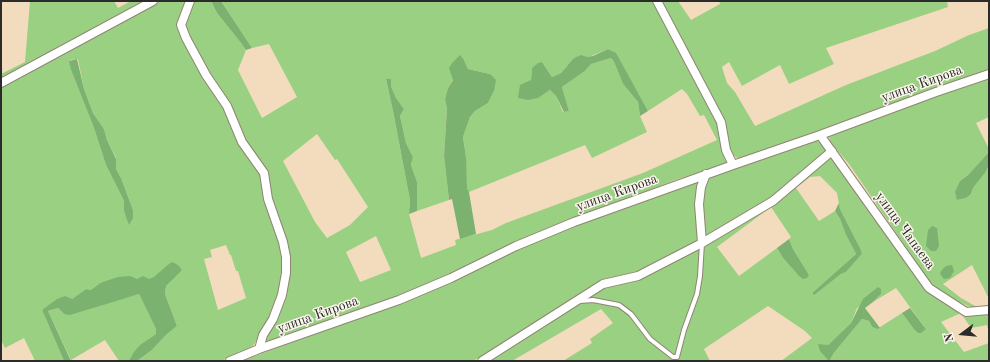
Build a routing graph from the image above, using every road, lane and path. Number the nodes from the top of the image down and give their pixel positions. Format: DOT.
graph roads {
  1 [pos="153,1"];
  2 [pos="190,1"];
  3 [pos="657,1"];
  4 [pos="989,74"];
  5 [pos="1,83"];
  6 [pos="820,135"];
  7 [pos="832,151"];
  8 [pos="733,165"];
  9 [pos="706,174"];
  10 [pos="702,243"];
  11 [pos="574,302"];
  12 [pos="989,310"];
  13 [pos="259,349"];
  14 [pos="230,361"];
  15 [pos="482,361"];
  1 -- 5 [label="street"];
  2 -- 13 [label="street, улица Кирова"];
  3 -- 8 [label="street"];
  4 -- 6 [label="street, улица Кирова"];
  6 -- 7 [label="street, улица Чапаева"];
  6 -- 8 [label="street, улица Кирова"];
  7 -- 10 [label="street"];
  7 -- 12 [label="street, улица Чапаева"];
  8 -- 9 [label="street, улица Кирова"];
  9 -- 10 [label="street"];
  9 -- 13 [label="street, улица Кирова"];
  10 -- 11 [label="street"];
  10 -- 11 [label="lane"];
  11 -- 15 [label="street"];
  13 -- 14 [label="street, улица Кирова"];
}
